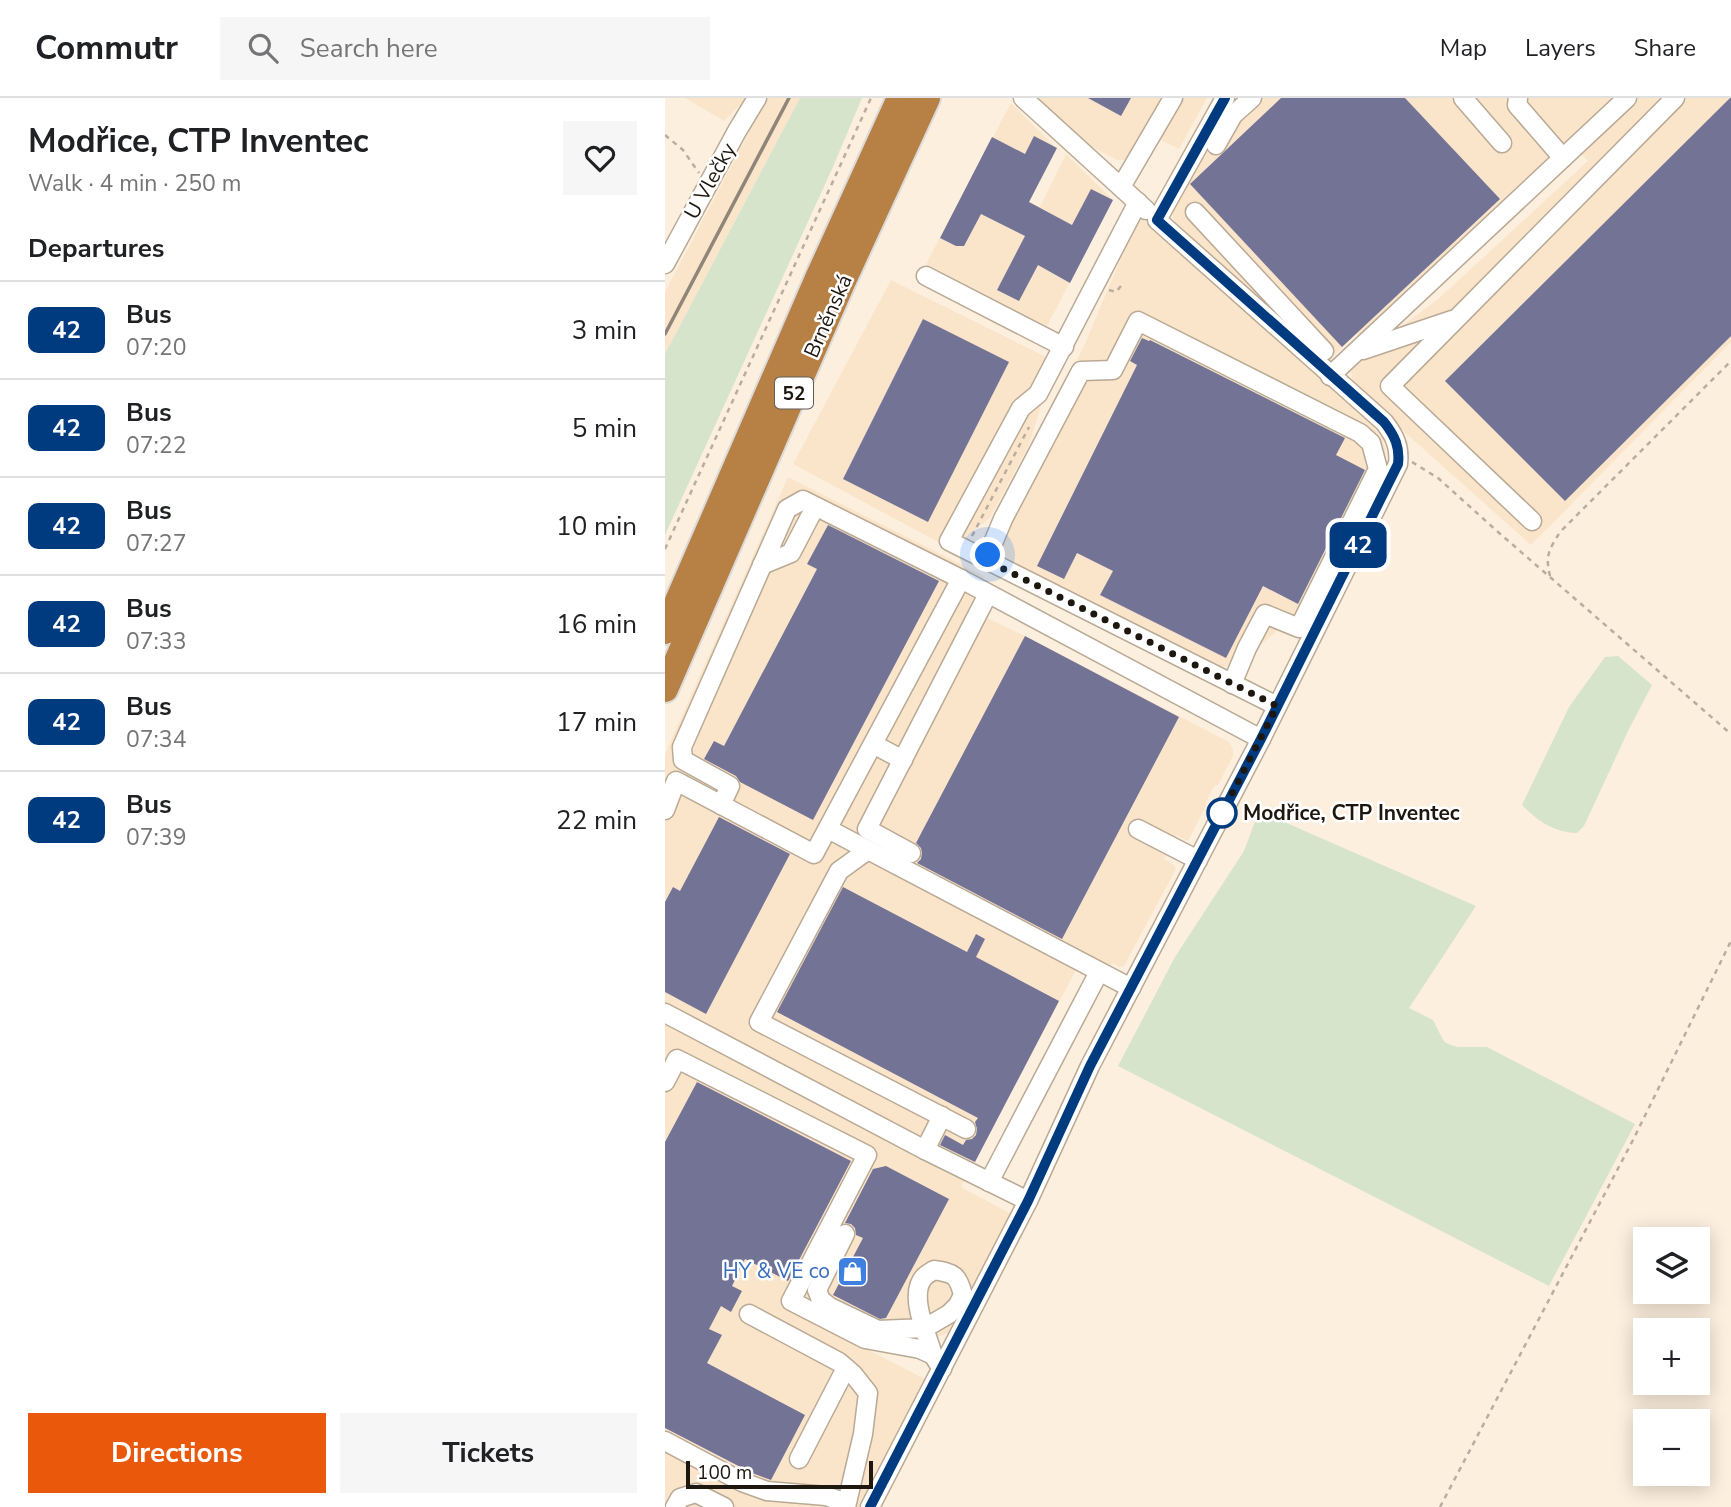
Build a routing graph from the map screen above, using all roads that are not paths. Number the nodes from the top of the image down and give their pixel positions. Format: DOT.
graph roads {
  1 [pos="757,98"];
  2 [pos="900,98"];
  3 [pos="927,98"];
  4 [pos="1023,98"];
  5 [pos="1173,98"];
  6 [pos="1225,98"];
  7 [pos="1252,98"];
  8 [pos="1463,98"];
  9 [pos="1518,98"];
  10 [pos="1627,98"];
  11 [pos="1675,98"];
  12 [pos="1502,143"];
  13 [pos="1216,145"];
  14 [pos="1563,158"];
  15 [pos="1121,187"];
  16 [pos="1138,202"];
  17 [pos="1195,212"];
  18 [pos="1157,220"];
  19 [pos="665,264"];
  20 [pos="926,276"];
  21 [pos="1263,285"];
  22 [pos="1247,301"];
  23 [pos="1457,318"];
  24 [pos="1064,347"];
  25 [pos="1324,351"];
  26 [pos="1356,352"];
  27 [pos="1330,376"];
  28 [pos="1532,521"];
  29 [pos="986,560"];
  30 [pos="961,579"];
  31 [pos="988,594"];
  32 [pos="665,631"];
  33 [pos="1232,684"];
  34 [pos="665,689"];
  35 [pos="1277,706"];
  36 [pos="1261,739"];
  37 [pos="873,744"];
  38 [pos="683,760"];
  39 [pos="903,760"];
  40 [pos="676,781"];
  41 [pos="722,805"];
  42 [pos="665,810"];
  43 [pos="828,829"];
  44 [pos="1139,829"];
  45 [pos="868,850"];
  46 [pos="911,853"];
  47 [pos="1198,860"];
  48 [pos="1099,972"];
  49 [pos="1131,988"];
  50 [pos="665,1013"];
  51 [pos="665,1082"];
  52 [pos="942,1116"];
  53 [pos="966,1129"];
  54 [pos="925,1150"];
  55 [pos="989,1182"];
  56 [pos="1028,1201"];
  57 [pos="845,1234"];
  58 [pos="749,1314"];
  59 [pos="938,1362"];
  60 [pos="846,1368"];
  61 [pos="665,1441"];
  62 [pos="799,1459"];
  63 [pos="675,1507"];
  64 [pos="724,1507"];
  65 [pos="846,1507"];
  66 [pos="870,1507"];
  1 -- 19 [label="street, U Vlečky"];
  2 -- 32 [label="highway, Brněnská / 52"];
  3 -- 34 [label="highway, Brněnská / 52"];
  4 -- 15 [label="street"];
  5 -- 15 [label="street"];
  6 -- 18 [label="street"];
  7 -- 13 [label="street"];
  8 -- 12 [label="street"];
  9 -- 14 [label="street"];
  10 -- 14 [label="street"];
  11 -- 23 [label="street"];
  14 -- 26 [label="street"];
  15 -- 16 [label="street"];
  16 -- 18 [label="street"];
  16 -- 24 [label="street"];
  17 -- 21 [label="street"];
  18 -- 22 [label="street"];
  20 -- 24 [label="street"];
  21 -- 22 [label="street"];
  21 -- 25 [label="street"];
  22 -- 27 [label="street"];
  23 -- 26 [label="street"];
  23 -- 28 [label="street"];
  24 -- 29 [label="street"];
  26 -- 27 [label="street"];
  27 -- 35 [label="street"];
  29 -- 33 [label="street"];
  29 -- 33 [label="street"];
  30 -- 31 [label="street"];
  30 -- 37 [label="street"];
  30 -- 38 [label="street"];
  31 -- 36 [label="street"];
  31 -- 39 [label="street"];
  33 -- 35 [label="street"];
  35 -- 36 [label="street"];
  36 -- 47 [label="street"];
  37 -- 39 [label="street"];
  37 -- 43 [label="street"];
  38 -- 40 [label="street"];
  38 -- 41 [label="street"];
  39 -- 46 [label="street"];
  40 -- 41 [label="street"];
  40 -- 42 [label="street"];
  41 -- 43 [label="street"];
  43 -- 45 [label="street"];
  44 -- 47 [label="street"];
  45 -- 48 [label="street"];
  45 -- 52 [label="street"];
  47 -- 49 [label="street"];
  48 -- 49 [label="street"];
  48 -- 55 [label="street"];
  49 -- 56 [label="street"];
  50 -- 54 [label="street"];
  51 -- 59 [label="street"];
  52 -- 53 [label="street"];
  52 -- 54 [label="street"];
  54 -- 55 [label="street"];
  55 -- 56 [label="street"];
  56 -- 59 [label="street"];
  57 -- 59 [label="street"];
  58 -- 60 [label="street"];
  59 -- 66 [label="street"];
  60 -- 62 [label="street"];
  60 -- 65 [label="street"];
  61 -- 65 [label="street"];
  63 -- 64 [label="street"];
}
